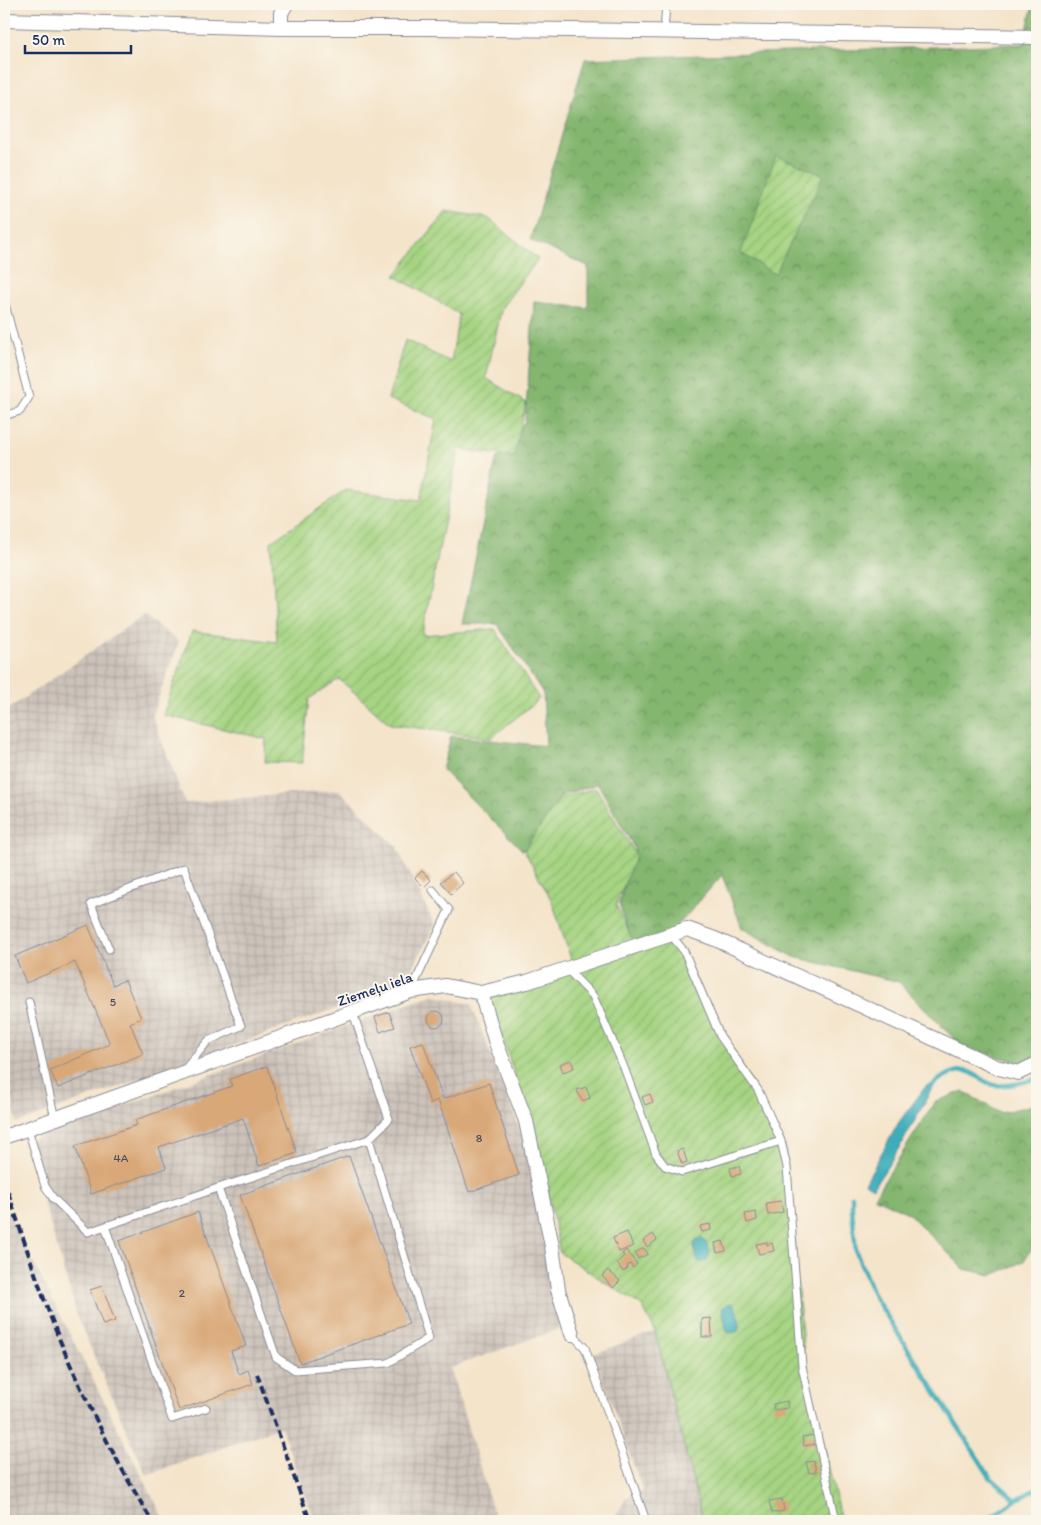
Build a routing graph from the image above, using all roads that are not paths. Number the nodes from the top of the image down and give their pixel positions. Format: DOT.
graph roads {
  1 [pos="286,4"];
  2 [pos="666,4"];
  3 [pos="4,20"];
  4 [pos="281,28"];
  5 [pos="664,32"];
  6 [pos="1037,38"];
  7 [pos="5,304"];
  8 [pos="4,336"];
  9 [pos="12,337"];
  10 [pos="4,416"];
  11 [pos="433,890"];
  12 [pos="671,935"];
  13 [pos="109,949"];
  14 [pos="567,969"];
  15 [pos="410,991"];
  16 [pos="481,992"];
  17 [pos="29,1002"];
  18 [pos="353,1013"];
  19 [pos="1037,1064"];
  20 [pos="180,1075"];
  21 [pos="55,1119"];
  22 [pos="28,1129"];
  23 [pos="4,1137"];
  24 [pos="369,1139"];
  25 [pos="781,1141"];
  26 [pos="218,1188"];
  27 [pos="105,1226"];
  28 [pos="572,1334"];
  29 [pos="206,1408"];
  30 [pos="646,1521"];
  31 [pos="836,1521"];
  1 -- 4 [label="street"];
  2 -- 5 [label="lane"];
  3 -- 4 [label="street"];
  4 -- 5 [label="street"];
  5 -- 6 [label="street"];
  7 -- 9 [label="lane"];
  8 -- 9 [label="lane"];
  9 -- 10 [label="lane"];
  11 -- 15 [label="lane"];
  12 -- 14 [label="street"];
  12 -- 19 [label="street"];
  12 -- 25 [label="lane"];
  13 -- 20 [label="lane"];
  14 -- 16 [label="street"];
  14 -- 25 [label="lane"];
  15 -- 16 [label="street, Ziemeļu iela"];
  15 -- 18 [label="street, Ziemeļu iela"];
  16 -- 28 [label="street"];
  17 -- 21 [label="lane"];
  18 -- 20 [label="street, Ziemeļu iela"];
  18 -- 24 [label="lane"];
  20 -- 21 [label="street, Ziemeļu iela"];
  21 -- 22 [label="street, Ziemeļu iela"];
  22 -- 23 [label="street, Ziemeļu iela"];
  22 -- 27 [label="lane"];
  24 -- 26 [label="lane"];
  24 -- 26 [label="lane"];
  25 -- 31 [label="lane"];
  26 -- 27 [label="lane"];
  27 -- 29 [label="lane"];
  28 -- 30 [label="lane"];
}
